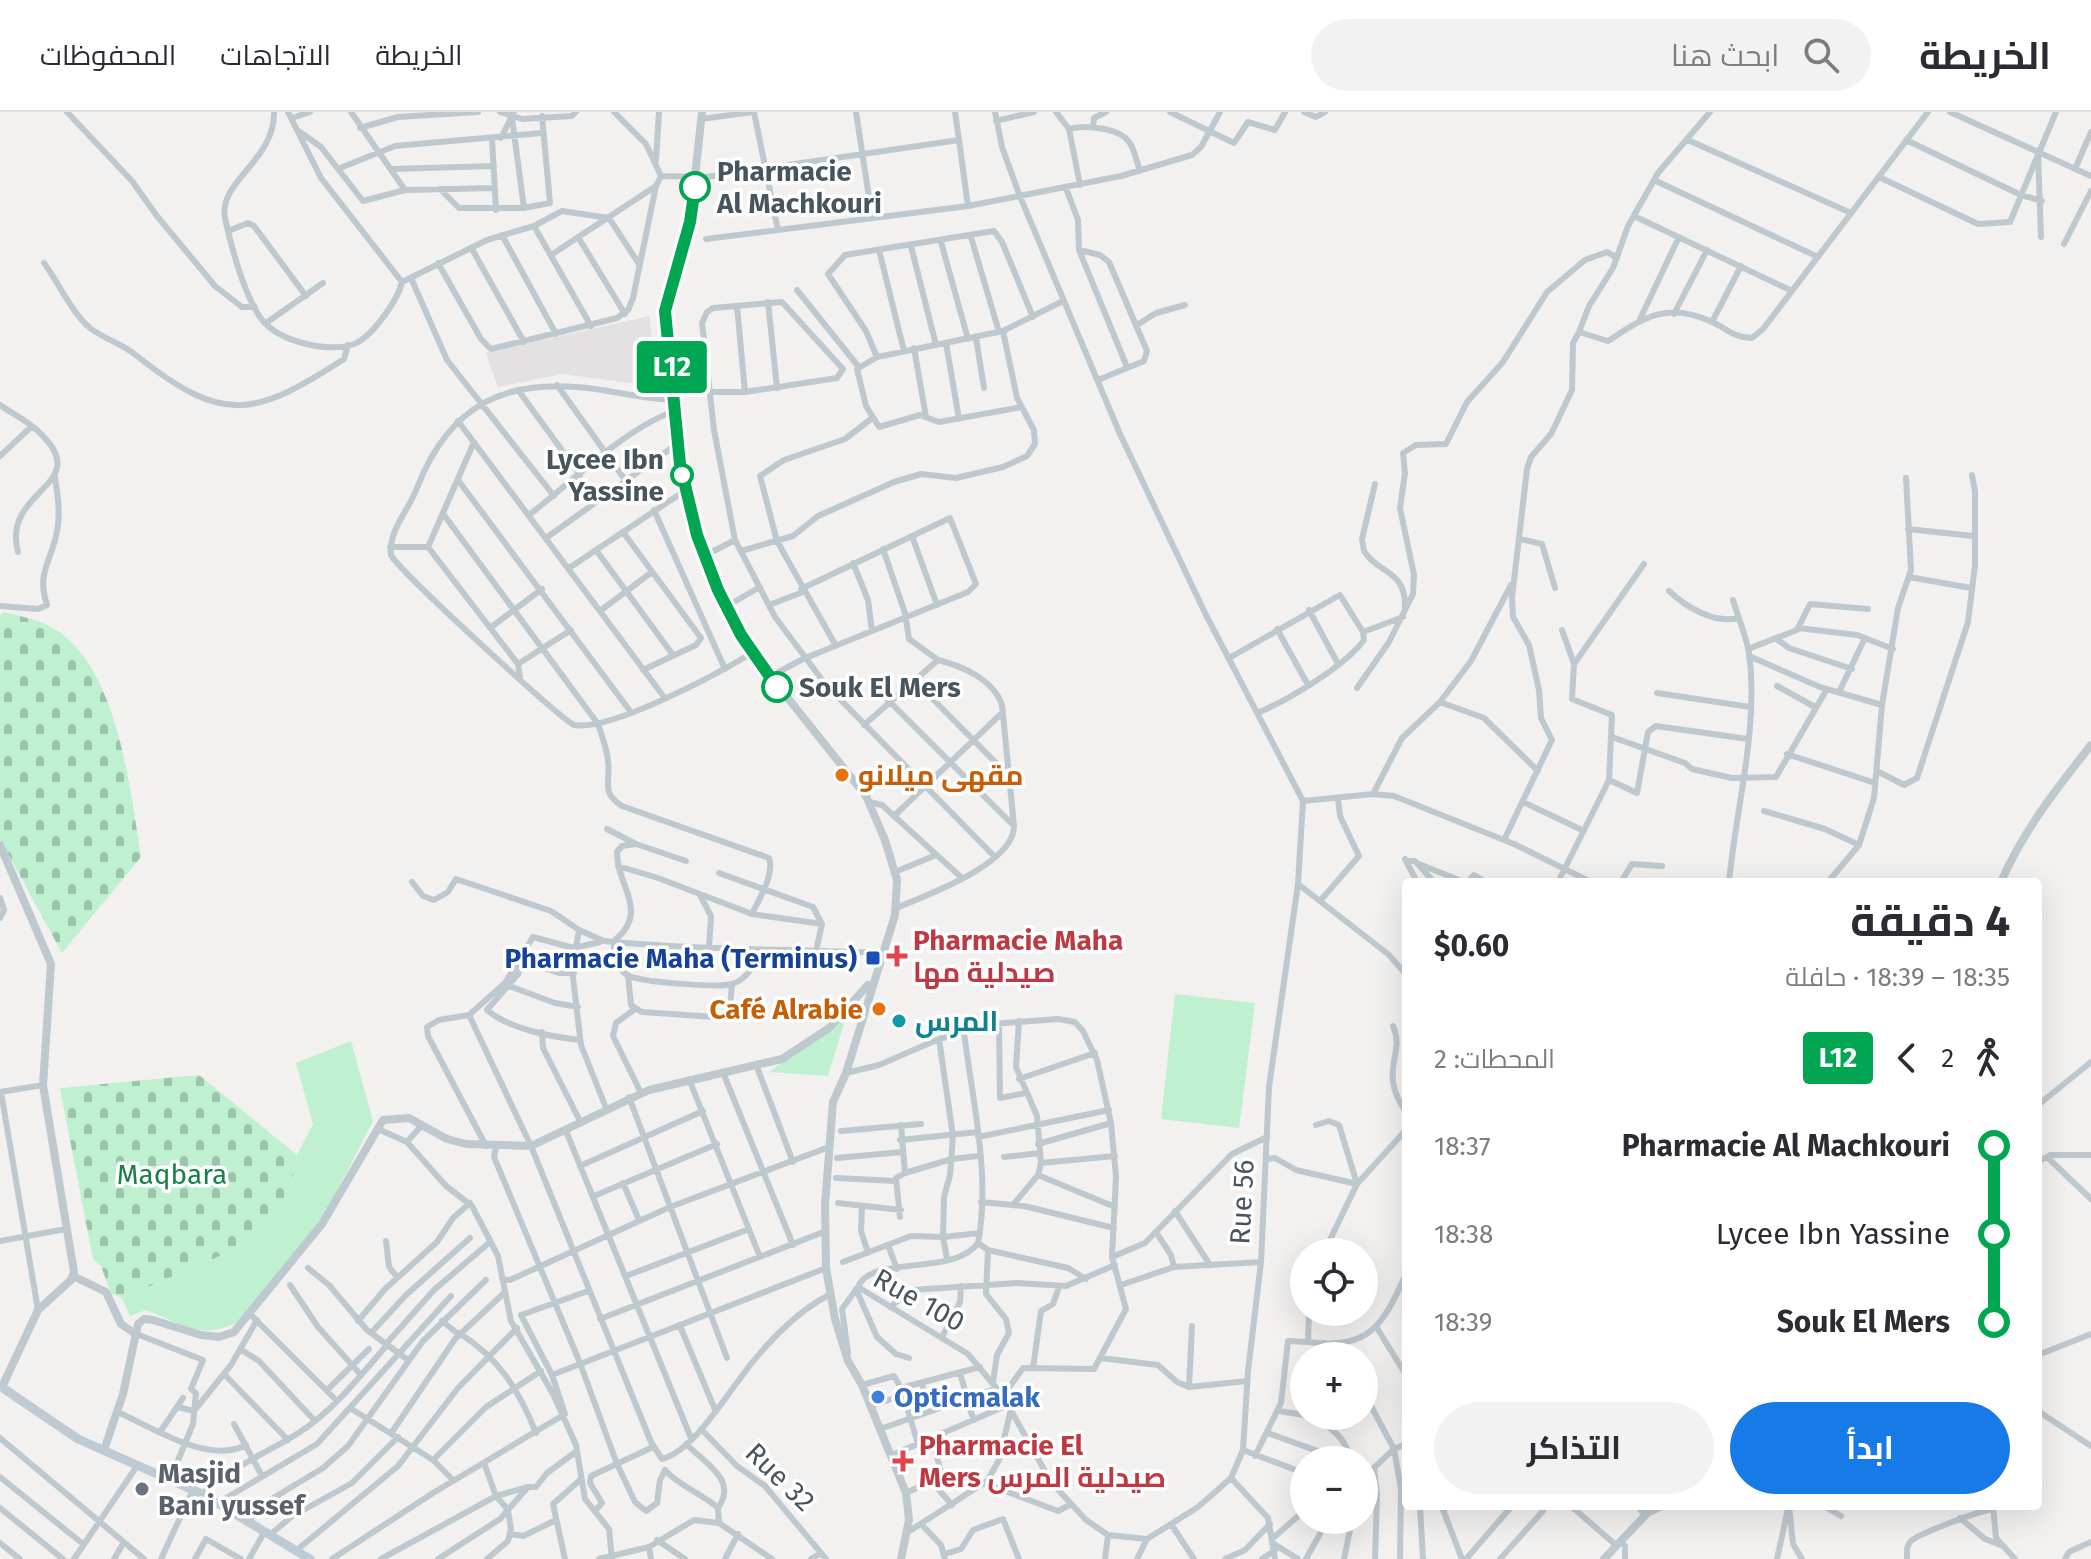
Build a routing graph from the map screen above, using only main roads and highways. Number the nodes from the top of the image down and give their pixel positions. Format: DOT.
graph roads {
  1 [pos="1,1387"];
  2 [pos="310,1559"];
  1 -- 2 [label="main road"];
}
